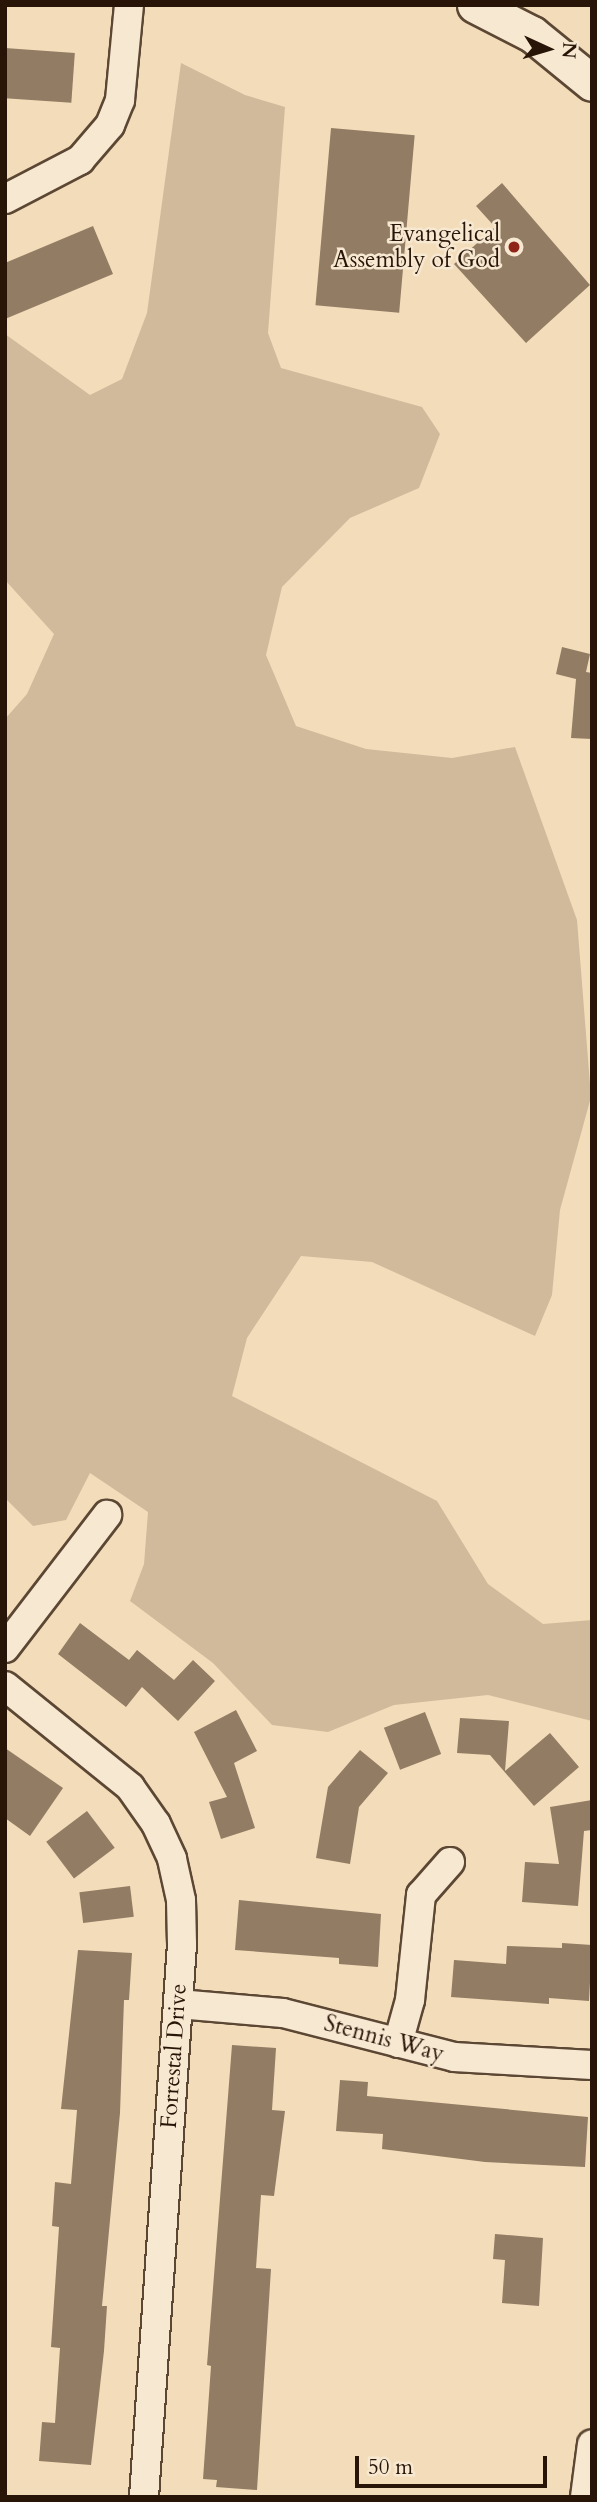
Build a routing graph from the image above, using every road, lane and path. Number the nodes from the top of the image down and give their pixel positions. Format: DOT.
graph roads {
  1 [pos="130,5"];
  2 [pos="475,5"];
  3 [pos="592,83"];
  4 [pos="5,199"];
  5 [pos="107,1515"];
  6 [pos="5,1648"];
  7 [pos="5,1686"];
  8 [pos="450,1862"];
  9 [pos="178,2004"];
  10 [pos="398,2043"];
  11 [pos="592,2065"];
  12 [pos="592,2444"];
  13 [pos="144,2497"];
  14 [pos="585,2497"];
  1 -- 4 [label="street"];
  2 -- 3 [label="street"];
  5 -- 6 [label="street"];
  7 -- 9 [label="street, Forrestal Drive"];
  8 -- 10 [label="street"];
  9 -- 10 [label="street, Stennis Way"];
  9 -- 13 [label="street, Forrestal Drive"];
  10 -- 11 [label="street, Stennis Way"];
  12 -- 14 [label="street"];
}
